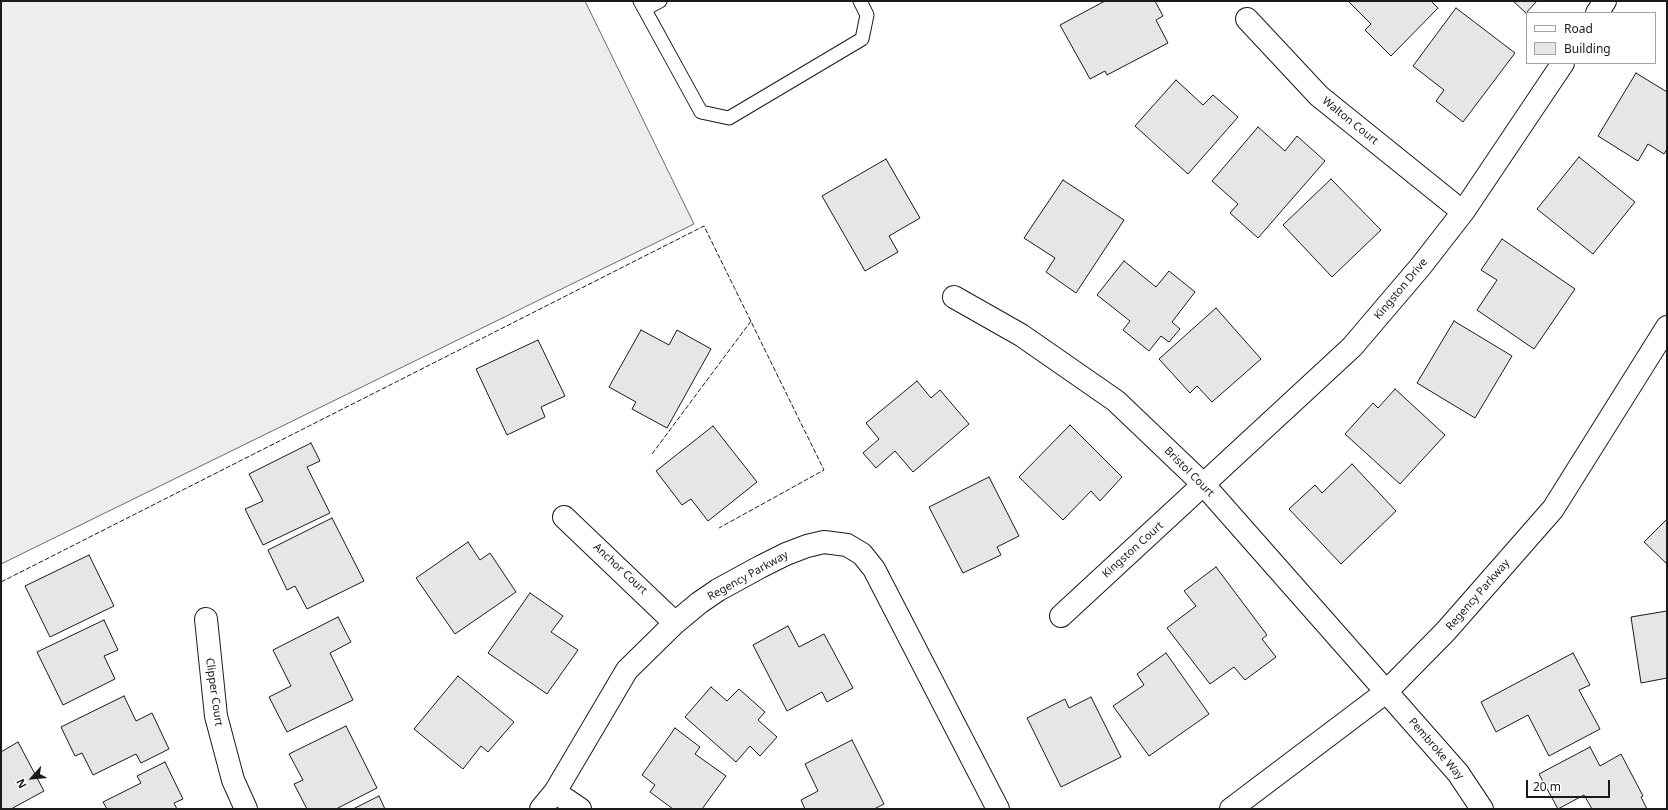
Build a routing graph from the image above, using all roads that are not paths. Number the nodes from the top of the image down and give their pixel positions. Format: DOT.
graph roads {
  1 [pos="660,1"];
  2 [pos="860,1"];
  3 [pos="1605,1"];
  4 [pos="642,5"];
  5 [pos="1598,12"];
  6 [pos="1246,19"];
  7 [pos="1562,64"];
  8 [pos="1463,212"];
  9 [pos="954,297"];
  10 [pos="1667,327"];
  11 [pos="1204,485"];
  12 [pos="564,517"];
  13 [pos="1061,616"];
  14 [pos="206,619"];
  15 [pos="675,623"];
  16 [pos="1386,692"];
  17 [pos="555,792"];
  18 [pos="246,809"];
  19 [pos="541,809"];
  20 [pos="580,809"];
  21 [pos="998,809"];
  22 [pos="1231,809"];
  23 [pos="1482,809"];
  1 -- 4 [label="lane"];
  2 -- 4 [label="lane"];
  3 -- 5 [label="street"];
  6 -- 8 [label="street, Walton Court"];
  7 -- 8 [label="street, Kingston Drive"];
  8 -- 11 [label="street, Kingston Drive"];
  9 -- 11 [label="street, Bristol Court"];
  10 -- 16 [label="street, Regency Parkway"];
  11 -- 13 [label="street, Kingston Court"];
  11 -- 16 [label="street, Bristol Court"];
  12 -- 15 [label="street, Anchor Court"];
  14 -- 18 [label="street, Clipper Court"];
  15 -- 17 [label="street, Regency Parkway"];
  15 -- 21 [label="street, Regency Parkway"];
  16 -- 22 [label="street, Regency Parkway"];
  16 -- 23 [label="street, Pembroke Way"];
  17 -- 19 [label="street, Regency Parkway"];
  17 -- 20 [label="street"];
}
